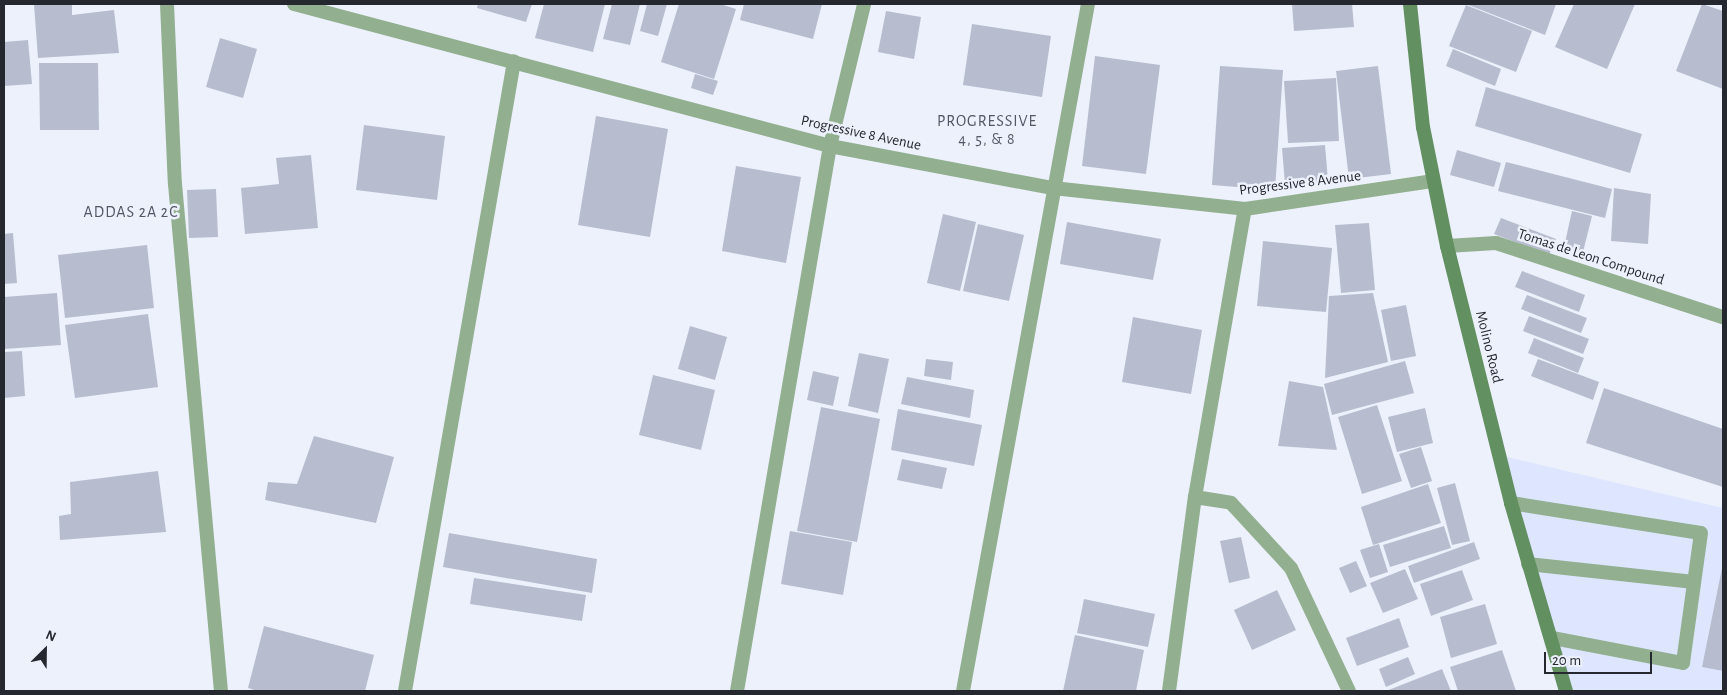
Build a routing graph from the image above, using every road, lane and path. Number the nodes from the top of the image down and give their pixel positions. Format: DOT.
graph roads {
  1 [pos="167,4"];
  2 [pos="294,4"];
  3 [pos="864,4"];
  4 [pos="1088,4"];
  5 [pos="1410,4"];
  6 [pos="514,61"];
  7 [pos="830,146"];
  8 [pos="1432,181"];
  9 [pos="1053,188"];
  10 [pos="1245,209"];
  11 [pos="1447,246"];
  12 [pos="1723,317"];
  13 [pos="1195,497"];
  14 [pos="1510,503"];
  15 [pos="1528,564"];
  16 [pos="1694,582"];
  17 [pos="1553,638"];
  18 [pos="221,691"];
  19 [pos="406,691"];
  20 [pos="738,691"];
  21 [pos="963,691"];
  22 [pos="1169,691"];
  23 [pos="1348,691"];
  24 [pos="1566,691"];
  1 -- 18 [label="street"];
  2 -- 6 [label="street, Progressive 8 Avenue"];
  3 -- 7 [label="street"];
  4 -- 9 [label="street"];
  5 -- 8 [label="main road, Molino Road"];
  6 -- 7 [label="street, Progressive 8 Avenue"];
  6 -- 19 [label="street"];
  7 -- 9 [label="street, Progressive 8 Avenue"];
  7 -- 20 [label="street"];
  8 -- 10 [label="street, Progressive 8 Avenue"];
  8 -- 11 [label="main road, Molino Road"];
  9 -- 10 [label="street, Progressive 8 Avenue"];
  9 -- 21 [label="street"];
  10 -- 13 [label="street"];
  11 -- 12 [label="street, Tomas de Leon Compound"];
  11 -- 14 [label="main road, Molino Road"];
  13 -- 22 [label="street"];
  13 -- 23 [label="street"];
  14 -- 15 [label="main road, Molino Road"];
  14 -- 16 [label="street"];
  15 -- 16 [label="street"];
  15 -- 17 [label="main road, Molino Road"];
  16 -- 17 [label="street"];
  17 -- 24 [label="main road, Molino Road"];
}
